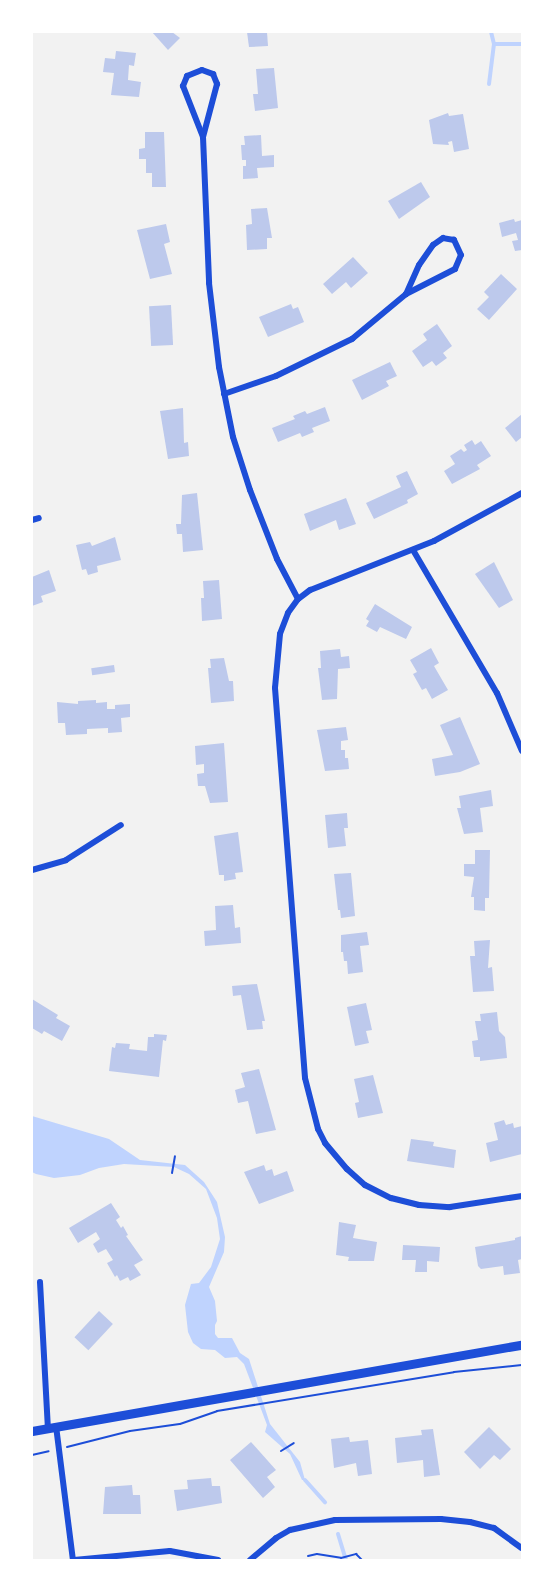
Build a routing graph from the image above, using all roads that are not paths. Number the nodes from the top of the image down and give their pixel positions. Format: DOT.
graph roads {
  1 [pos="202,138"];
  2 [pos="406,294"];
  3 [pos="224,394"];
  4 [pos="522,493"];
  5 [pos="39,518"];
  6 [pos="32,520"];
  7 [pos="413,550"];
  8 [pos="298,599"];
  9 [pos="522,751"];
  10 [pos="121,825"];
  11 [pos="32,870"];
  12 [pos="522,1196"];
  13 [pos="40,1282"];
  14 [pos="522,1345"];
  15 [pos="52,1427"];
  16 [pos="32,1431"];
  17 [pos="522,1548"];
  18 [pos="74,1560"];
  19 [pos="218,1560"];
  20 [pos="250,1560"];
  1 -- 1 [label="street"];
  1 -- 3 [label="street"];
  2 -- 2 [label="street"];
  2 -- 3 [label="street"];
  3 -- 8 [label="street"];
  4 -- 7 [label="street"];
  5 -- 6 [label="street"];
  7 -- 8 [label="street"];
  7 -- 9 [label="street"];
  8 -- 12 [label="street"];
  10 -- 11 [label="street"];
  13 -- 15 [label="street"];
  14 -- 15 [label="main road"];
  15 -- 16 [label="main road"];
  15 -- 18 [label="street"];
  17 -- 20 [label="street"];
  18 -- 19 [label="street"];
}
